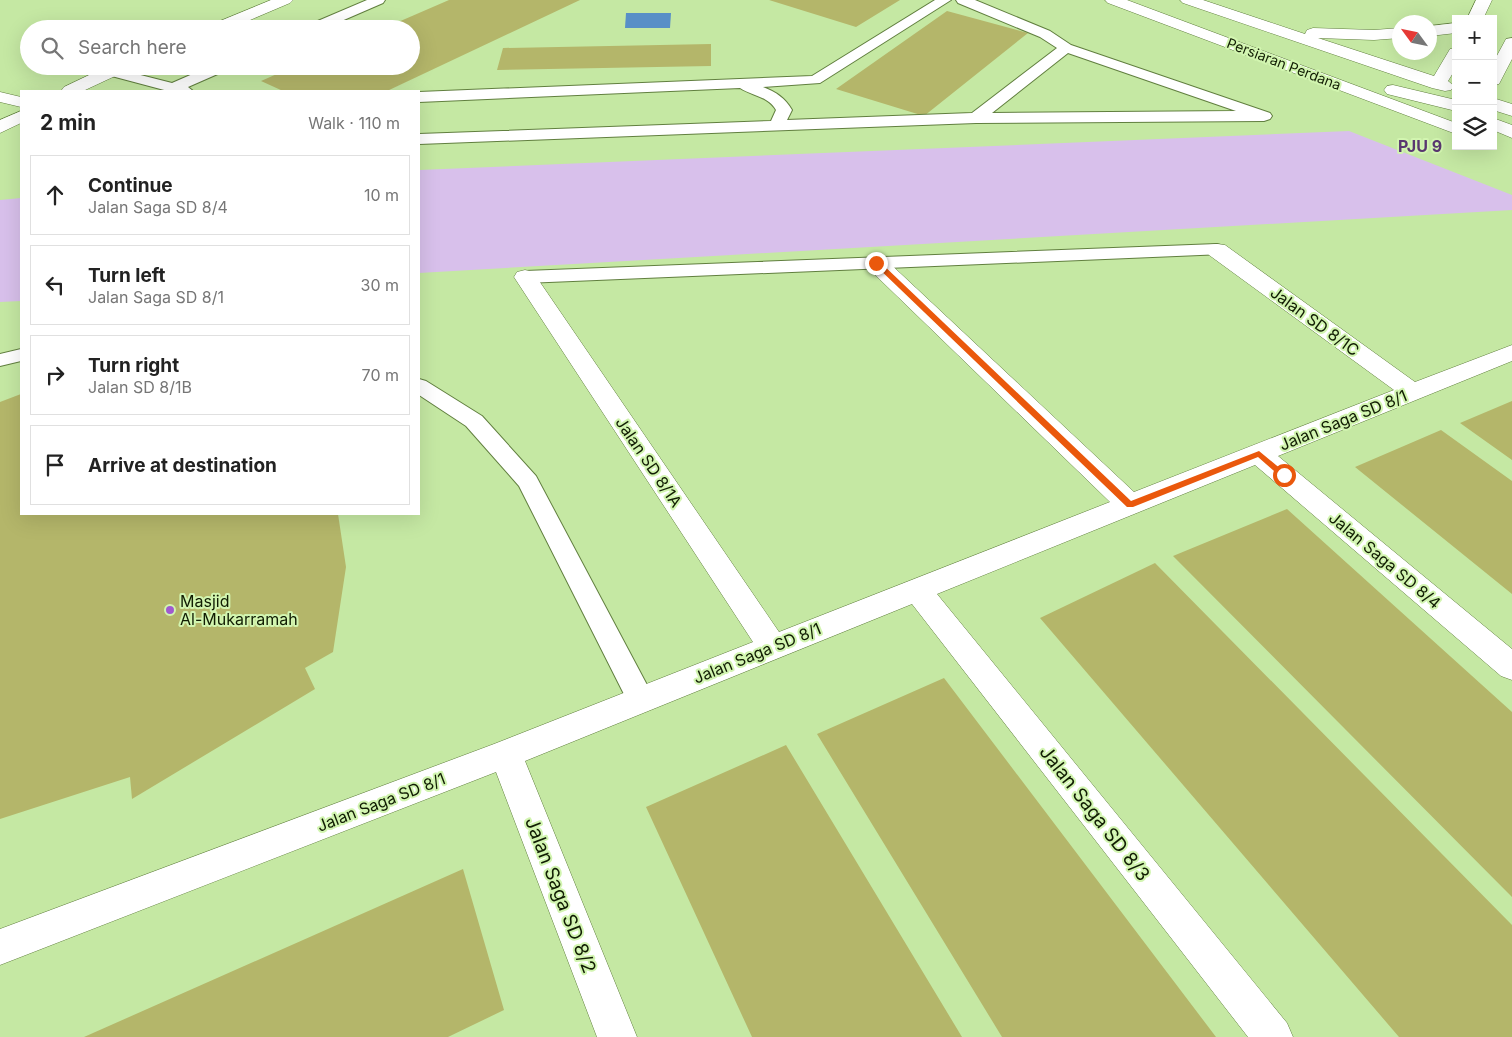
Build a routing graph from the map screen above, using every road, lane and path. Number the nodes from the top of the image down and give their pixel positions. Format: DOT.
graph roads {
  1 [pos="285,0"];
  2 [pos="378,0"];
  3 [pos="944,0"];
  4 [pos="963,0"];
  5 [pos="1188,0"];
  6 [pos="1484,0"];
  7 [pos="1115,1"];
  8 [pos="1477,15"];
  9 [pos="236,20"];
  10 [pos="332,20"];
  11 [pos="1452,28"];
  12 [pos="1437,30"];
  13 [pos="1284,32"];
  14 [pos="1392,34"];
  15 [pos="1066,48"];
  16 [pos="1510,54"];
  17 [pos="1452,60"];
  18 [pos="1497,74"];
  19 [pos="103,75"];
  20 [pos="134,75"];
  21 [pos="207,75"];
  22 [pos="740,83"];
  23 [pos="1438,84"];
  24 [pos="72,90"];
  25 [pos="179,90"];
  26 [pos="420,97"];
  27 [pos="0,98"];
  28 [pos="1452,98"];
  29 [pos="1452,100"];
  30 [pos="20,102"];
  31 [pos="1497,105"];
  32 [pos="1512,111"];
  33 [pos="20,117"];
  34 [pos="976,118"];
  35 [pos="777,125"];
  36 [pos="1497,125"];
  37 [pos="0,127"];
  38 [pos="1452,127"];
  39 [pos="1512,132"];
  40 [pos="420,139"];
  41 [pos="1497,143"];
  42 [pos="1512,148"];
  43 [pos="1217,250"];
  44 [pos="876,263"];
  45 [pos="525,277"];
  46 [pos="1512,352"];
  47 [pos="20,355"];
  48 [pos="0,360"];
  49 [pos="420,387"];
  50 [pos="1413,392"];
  51 [pos="1259,454"];
  52 [pos="1130,505"];
  53 [pos="917,589"];
  54 [pos="773,647"];
  55 [pos="1512,667"];
  56 [pos="640,700"];
  57 [pos="506,754"];
  58 [pos="0,947"];
  59 [pos="617,1037"];
  60 [pos="1273,1037"];
  1 -- 9 [label="street"];
  2 -- 10 [label="lane"];
  3 -- 22 [label="lane"];
  4 -- 15 [label="lane"];
  5 -- 13 [label="street, Persiaran Perdana"];
  6 -- 8 [label="street"];
  7 -- 29 [label="street"];
  7 -- 38 [label="street, Persiaran Perdana"];
  11 -- 12 [label="street"];
  13 -- 14 [label="street"];
  13 -- 23 [label="street, Persiaran Perdana"];
  15 -- 34 [label="lane"];
  15 -- 34 [label="lane"];
  16 -- 18 [label="street"];
  17 -- 23 [label="street"];
  19 -- 24 [label="street"];
  20 -- 25 [label="lane"];
  21 -- 25 [label="lane"];
  22 -- 26 [label="lane"];
  22 -- 35 [label="lane"];
  23 -- 28 [label="street"];
  27 -- 30 [label="street"];
  31 -- 32 [label="street"];
  33 -- 37 [label="street"];
  34 -- 35 [label="lane"];
  35 -- 40 [label="lane"];
  36 -- 39 [label="street"];
  41 -- 42 [label="street"];
  43 -- 44 [label="lane"];
  43 -- 50 [label="street, Jalan SD 8/1C"];
  44 -- 45 [label="lane"];
  44 -- 52 [label="street"];
  45 -- 54 [label="street, Jalan SD 8/1A"];
  46 -- 50 [label="street, Jalan Saga SD 8/1"];
  47 -- 48 [label="lane"];
  49 -- 56 [label="lane"];
  50 -- 51 [label="street, Jalan Saga SD 8/1"];
  51 -- 52 [label="street, Jalan Saga SD 8/1"];
  51 -- 55 [label="street, Jalan Saga SD 8/4"];
  52 -- 53 [label="street, Jalan Saga SD 8/1"];
  53 -- 54 [label="street, Jalan Saga SD 8/1"];
  53 -- 60 [label="street, Jalan Saga SD 8/3"];
  54 -- 56 [label="street, Jalan Saga SD 8/1"];
  56 -- 57 [label="street, Jalan Saga SD 8/1"];
  57 -- 58 [label="street, Jalan Saga SD 8/1"];
  57 -- 59 [label="street, Jalan Saga SD 8/2"];
}
